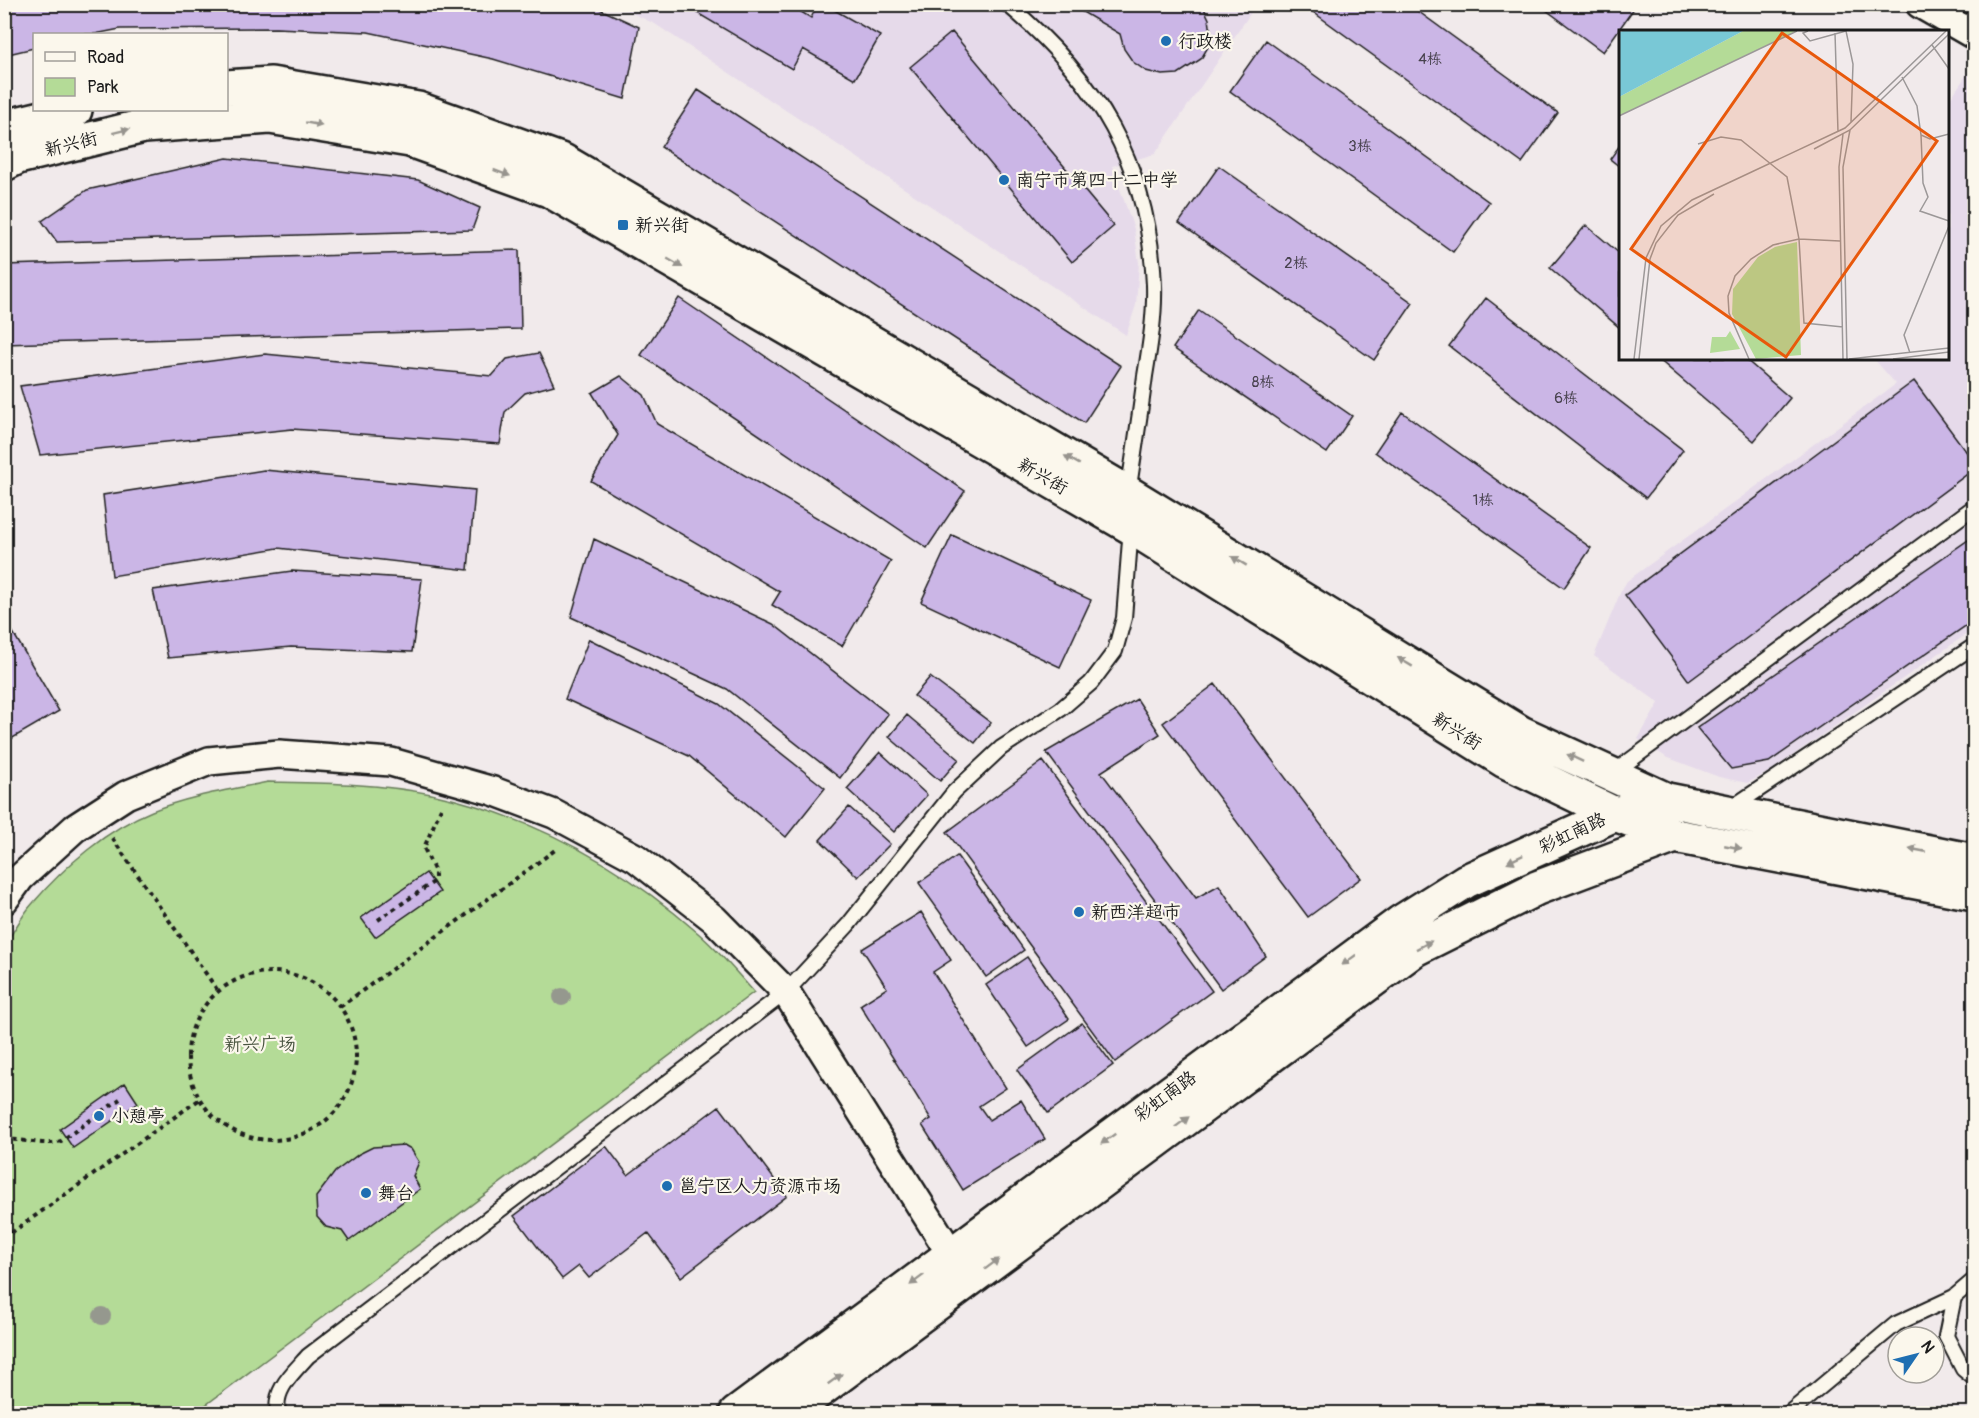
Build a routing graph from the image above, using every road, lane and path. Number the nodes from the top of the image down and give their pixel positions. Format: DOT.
graph roads {
  1 [pos="1007,4"];
  2 [pos="1920,4"];
  3 [pos="1974,35"];
  4 [pos="228,87"];
  5 [pos="71,111"];
  6 [pos="4,127"];
  7 [pos="4,164"];
  8 [pos="1128,493"];
  9 [pos="1974,507"];
  10 [pos="1131,527"];
  11 [pos="1974,646"];
  12 [pos="1611,774"];
  13 [pos="454,780"];
  14 [pos="1667,800"];
  15 [pos="1724,813"];
  16 [pos="1615,814"];
  17 [pos="110,835"];
  18 [pos="1675,836"];
  19 [pos="558,849"];
  20 [pos="1974,861"];
  21 [pos="1974,893"];
  22 [pos="4,900"];
  23 [pos="378,920"];
  24 [pos="218,991"];
  25 [pos="786,992"];
  26 [pos="340,1007"];
  27 [pos="120,1099"];
  28 [pos="200,1100"];
  29 [pos="4,1140"];
  30 [pos="4,1238"];
  31 [pos="951,1254"];
  32 [pos="1974,1280"];
  33 [pos="1954,1297"];
  34 [pos="1974,1378"];
  35 [pos="279,1413"];
  36 [pos="736,1413"];
  37 [pos="788,1413"];
  38 [pos="1788,1413"];
  1 -- 8 [label="lane"];
  2 -- 3 [label="street"];
  8 -- 4 [label="main road, 新兴街, one-way"];
  5 -- 6 [label="main road, 新兴街"];
  7 -- 10 [label="main road, 新兴街, one-way"];
  8 -- 10 [label="lane"];
  12 -- 8 [label="main road, 新兴街, one-way"];
  9 -- 12 [label="lane"];
  10 -- 16 [label="main road, 新兴街"];
  10 -- 25 [label="lane"];
  11 -- 15 [label="lane"];
  12 -- 14 [label="main road, 新兴街"];
  13 -- 22 [label="street"];
  13 -- 23 [label="path"];
  13 -- 25 [label="street"];
  14 -- 15 [label="main road, 彩虹南路"];
  14 -- 16 [label="main road, 彩虹南路"];
  20 -- 15 [label="main road, 彩虹南路, one-way"];
  16 -- 18 [label="main road, 彩虹南路"];
  16 -- 31 [label="main road, 彩虹南路, one-way"];
  17 -- 24 [label="path"];
  18 -- 21 [label="main road, 彩虹南路, one-way"];
  37 -- 18 [label="main road, 彩虹南路, one-way"];
  19 -- 26 [label="path"];
  24 -- 26 [label="path"];
  24 -- 28 [label="path"];
  25 -- 31 [label="street"];
  25 -- 35 [label="lane"];
  26 -- 28 [label="path"];
  27 -- 29 [label="path"];
  28 -- 30 [label="path"];
  31 -- 36 [label="main road, 彩虹南路, one-way"];
  32 -- 33 [label="lane"];
  33 -- 34 [label="lane"];
  33 -- 38 [label="lane"];
}
